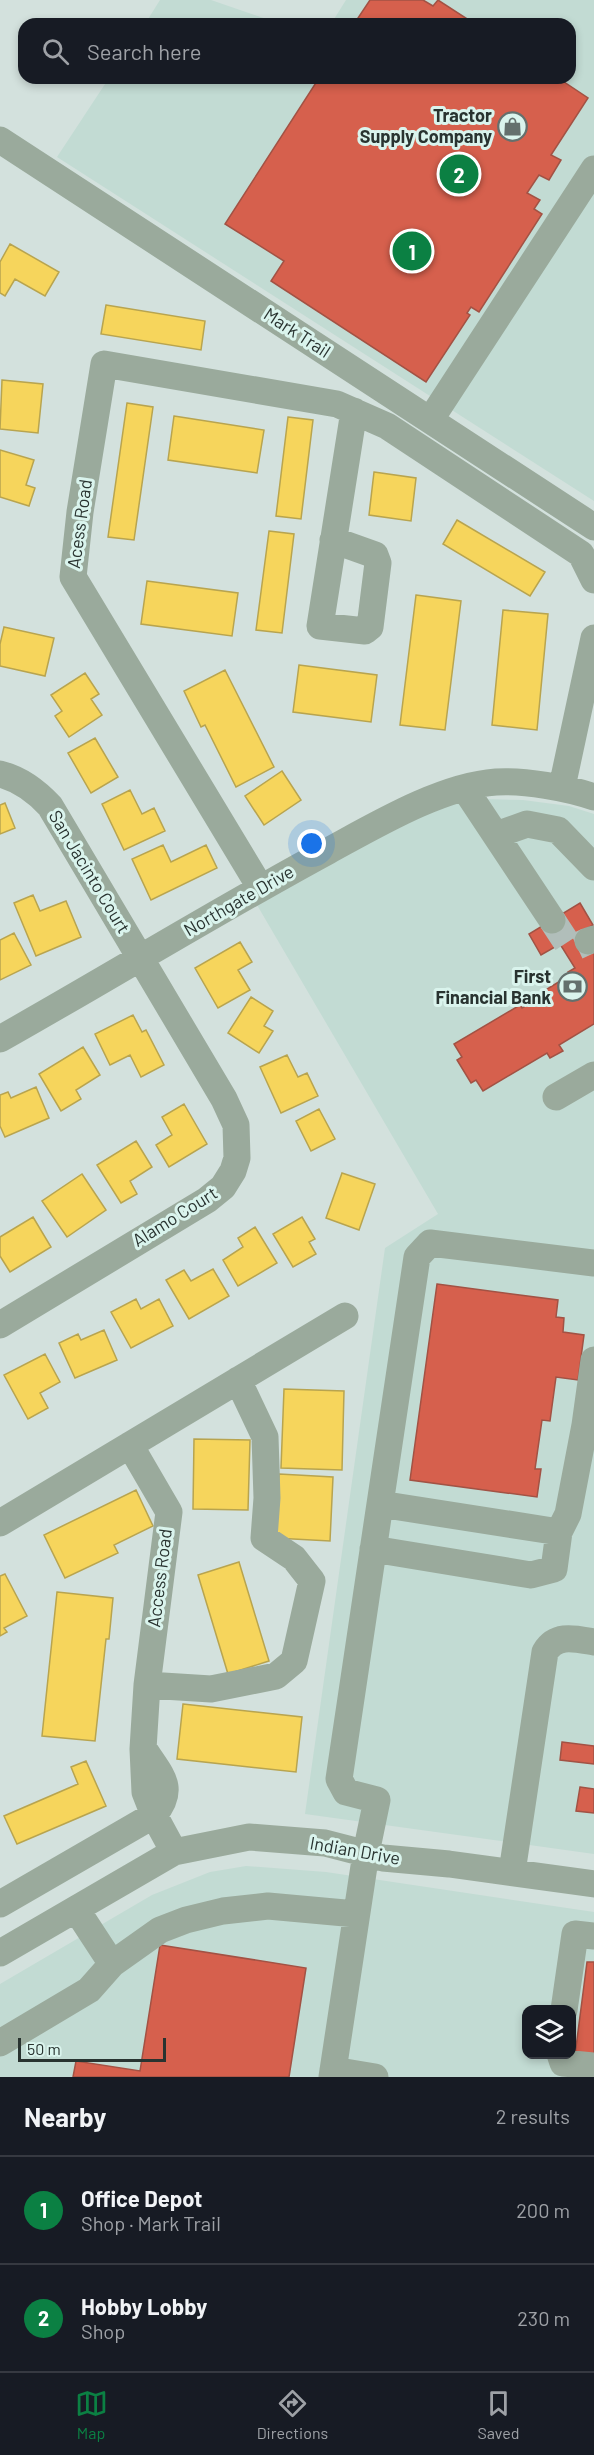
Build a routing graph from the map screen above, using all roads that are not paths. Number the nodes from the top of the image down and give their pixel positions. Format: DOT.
graph roads {
  1 [pos="0,140"];
  2 [pos="594,169"];
  3 [pos="354,411"];
  4 [pos="431,419"];
  5 [pos="594,527"];
  6 [pos="333,540"];
  7 [pos="594,580"];
  8 [pos="594,638"];
  9 [pos="0,774"];
  10 [pos="562,787"];
  11 [pos="465,789"];
  12 [pos="594,797"];
  13 [pos="496,836"];
  14 [pos="594,867"];
  15 [pos="261,887"];
  16 [pos="552,920"];
  17 [pos="140,959"];
  18 [pos="0,1039"];
  19 [pos="594,1075"];
  20 [pos="556,1097"];
  21 [pos="594,1263"];
  22 [pos="345,1316"];
  23 [pos="0,1325"];
  24 [pos="594,1360"];
  25 [pos="238,1380"];
  26 [pos="589,1426"];
  27 [pos="130,1446"];
  28 [pos="380,1504"];
  29 [pos="0,1523"];
  30 [pos="559,1532"];
  31 [pos="373,1549"];
  32 [pos="594,1642"];
  33 [pos="147,1685"];
  34 [pos="154,1815"];
  35 [pos="174,1852"];
  36 [pos="366,1854"];
  37 [pos="512,1872"];
  38 [pos="594,1884"];
  39 [pos="0,1904"];
  40 [pos="76,1909"];
  41 [pos="356,1914"];
  42 [pos="594,1936"];
  43 [pos="0,1953"];
  44 [pos="112,1964"];
  45 [pos="565,2005"];
  46 [pos="0,2043"];
  47 [pos="562,2059"];
  48 [pos="594,2066"];
  49 [pos="332,2074"];
  50 [pos="375,2077"];
  1 -- 4 [label="street, Mark Trail"];
  2 -- 4 [label="street"];
  3 -- 6 [label="street"];
  3 -- 7 [label="street, Acess Road"];
  3 -- 15 [label="street, Acess Road"];
  4 -- 5 [label="street, Mark Trail"];
  8 -- 10 [label="street"];
  9 -- 17 [label="street, San Jacinto Court"];
  10 -- 11 [label="street, Northgate Drive"];
  10 -- 12 [label="street, Northgate Drive"];
  11 -- 13 [label="street"];
  11 -- 15 [label="street, Northgate Drive"];
  13 -- 14 [label="street"];
  13 -- 16 [label="street"];
  15 -- 17 [label="street, Northgate Drive"];
  17 -- 18 [label="street, Northgate Drive"];
  17 -- 23 [label="street, Alamo Court"];
  19 -- 20 [label="street"];
  21 -- 28 [label="street"];
  22 -- 25 [label="street"];
  24 -- 26 [label="street"];
  25 -- 27 [label="street"];
  25 -- 33 [label="street"];
  26 -- 30 [label="street"];
  27 -- 29 [label="street"];
  27 -- 33 [label="street, Access Road"];
  28 -- 30 [label="street"];
  28 -- 31 [label="street"];
  30 -- 31 [label="street"];
  31 -- 36 [label="street"];
  32 -- 37 [label="street"];
  33 -- 34 [label="street, Access Road"];
  34 -- 35 [label="street, Access Road"];
  34 -- 39 [label="street"];
  35 -- 36 [label="street, Indian Drive"];
  35 -- 40 [label="street, Indian Drive"];
  36 -- 37 [label="street, Indian Drive"];
  36 -- 41 [label="street"];
  37 -- 38 [label="street, Indian Drive"];
  40 -- 43 [label="street, Indian Drive"];
  40 -- 44 [label="street"];
  41 -- 44 [label="street"];
  41 -- 49 [label="street"];
  42 -- 45 [label="street"];
  44 -- 46 [label="street"];
  47 -- 48 [label="street"];
  49 -- 50 [label="street"];
}
